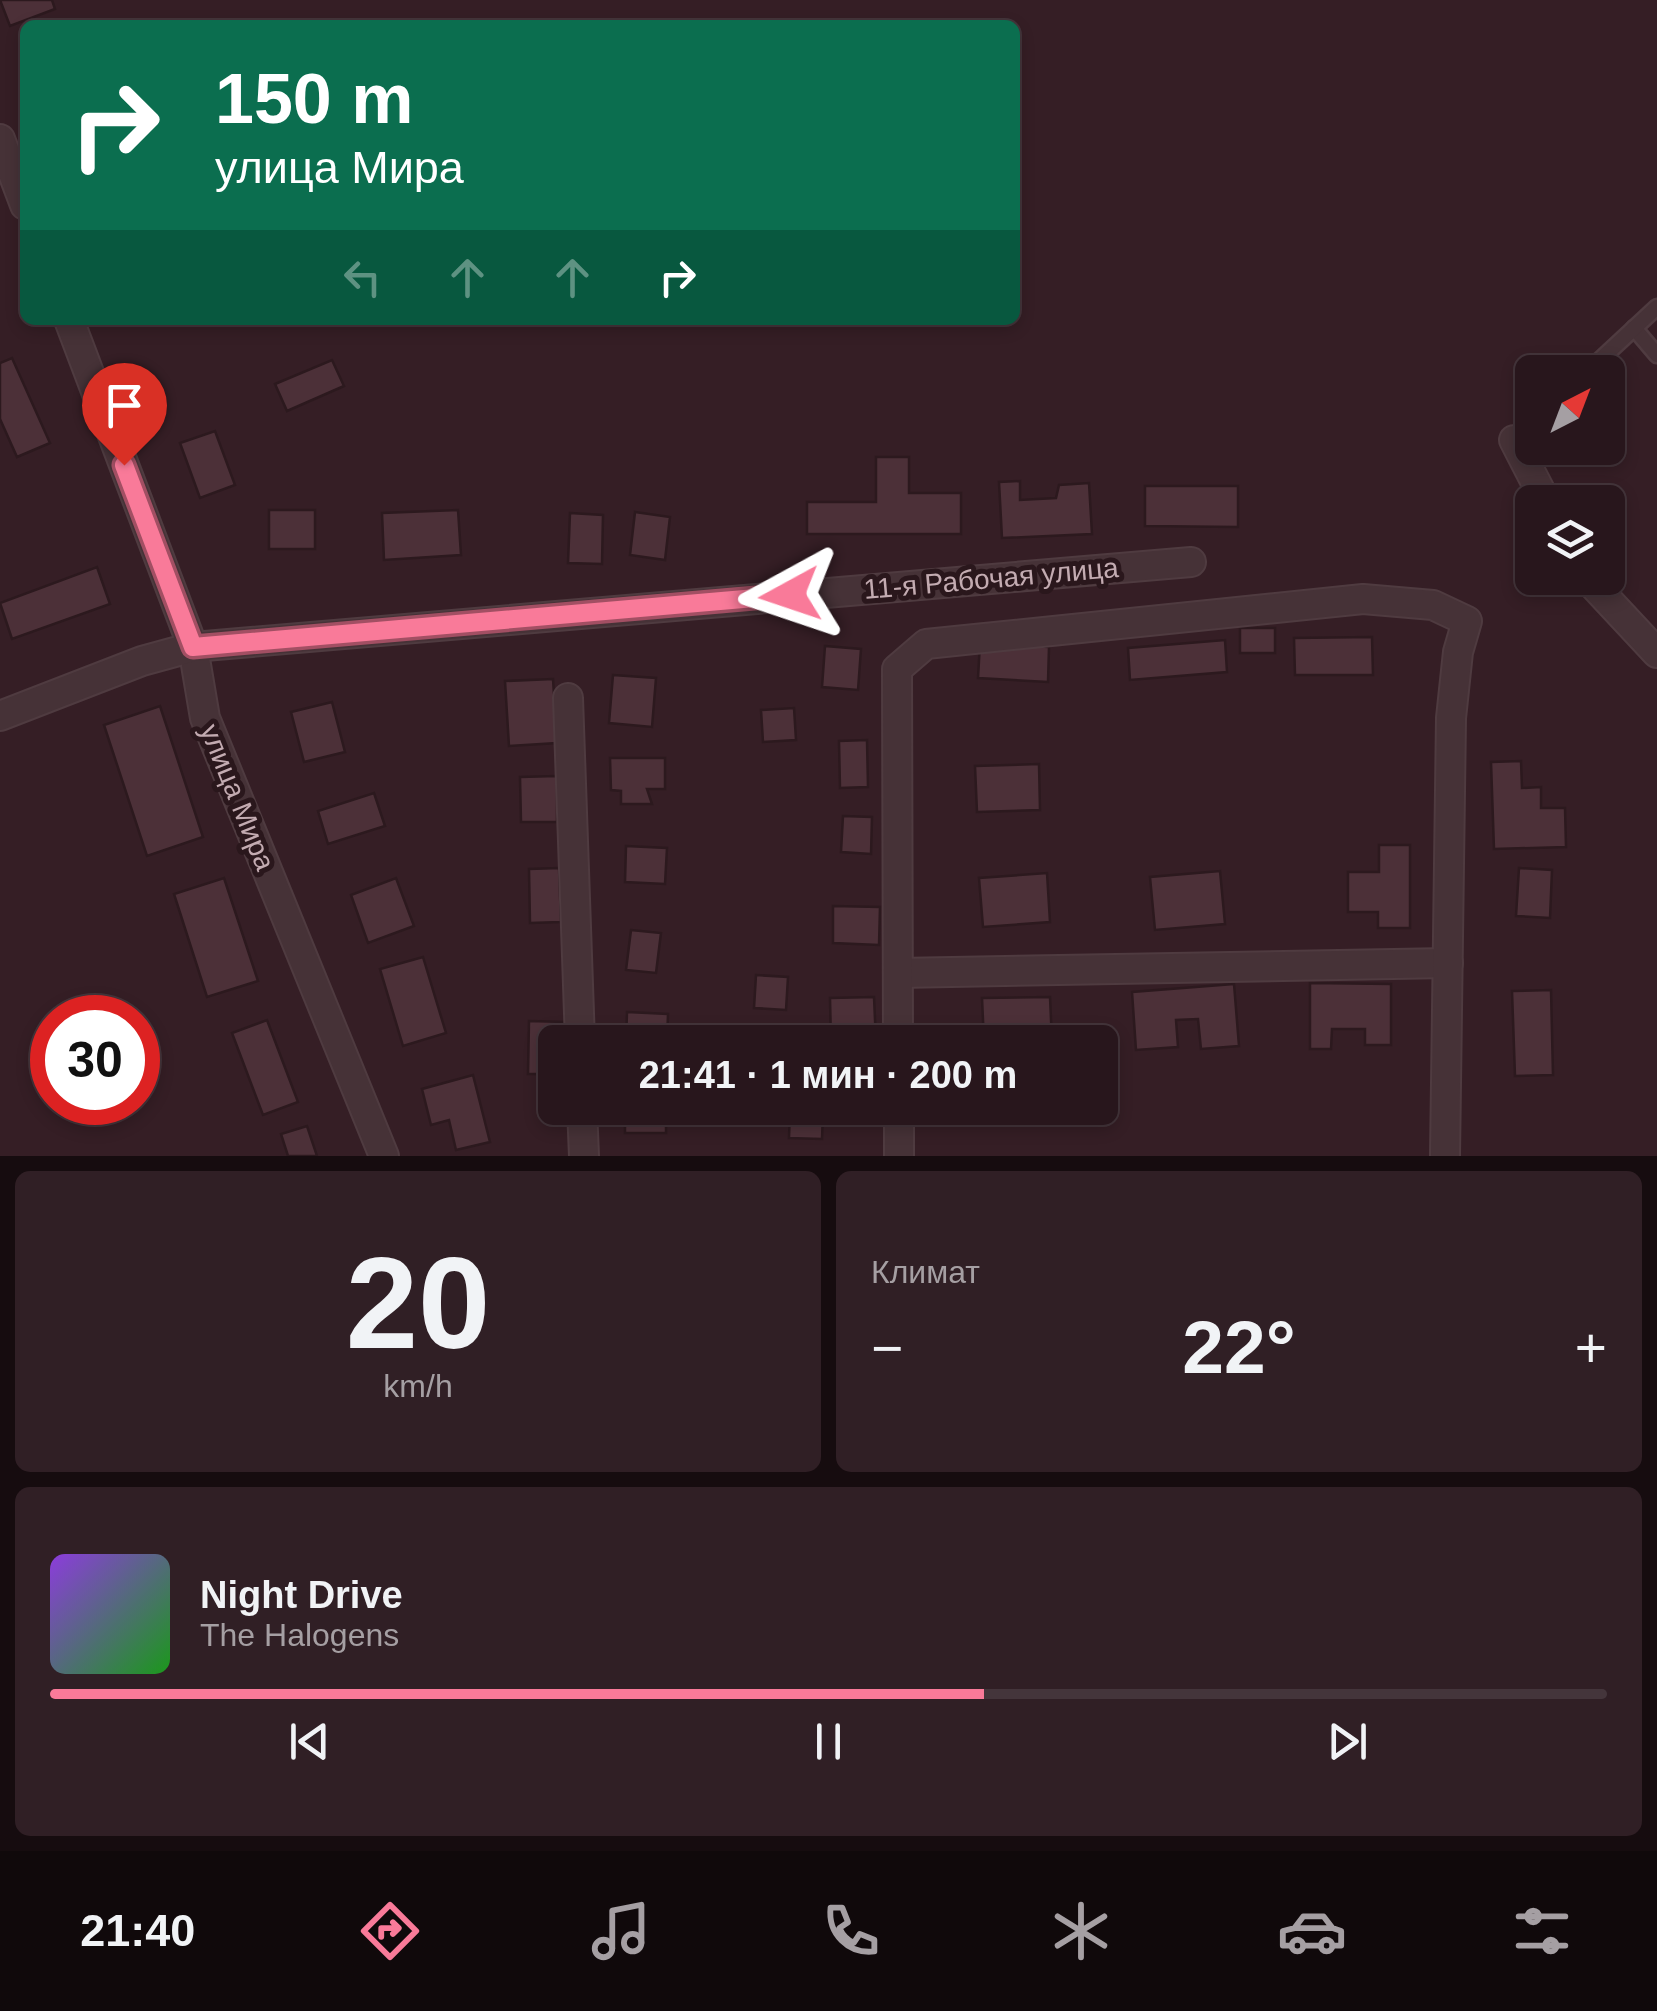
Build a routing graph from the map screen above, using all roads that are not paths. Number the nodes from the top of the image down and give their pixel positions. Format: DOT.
graph roads {
  1 [pos="0,139"];
  2 [pos="20,191"];
  3 [pos="1657,307"];
  4 [pos="71,325"];
  5 [pos="1634,328"];
  6 [pos="1605,355"];
  7 [pos="1657,355"];
  8 [pos="1191,562"];
  9 [pos="1602,595"];
  10 [pos="193,647"];
  11 [pos="1657,652"];
  12 [pos="568,698"];
  13 [pos="0,716"];
  14 [pos="1448,963"];
  15 [pos="898,973"];
  16 [pos="579,1025"];
  17 [pos="898,1025"];
  18 [pos="583,1125"];
  19 [pos="898,1125"];
  20 [pos="384,1156"];
  21 [pos="584,1156"];
  22 [pos="899,1156"];
  23 [pos="1445,1156"];
  1 -- 2 [label="street"];
  3 -- 5 [label="lane"];
  4 -- 10 [label="street, улица Мира"];
  5 -- 6 [label="lane"];
  5 -- 7 [label="lane"];
  8 -- 10 [label="street, 11-я Рабочая улица"];
  9 -- 11 [label="street"];
  10 -- 13 [label="street, 11-я Рабочая улица"];
  10 -- 20 [label="street, улица Мира"];
  12 -- 16 [label="street"];
  14 -- 15 [label="street"];
  14 -- 15 [label="street"];
  14 -- 23 [label="street"];
  15 -- 17 [label="street"];
  18 -- 21 [label="street"];
  19 -- 22 [label="street"];
}
